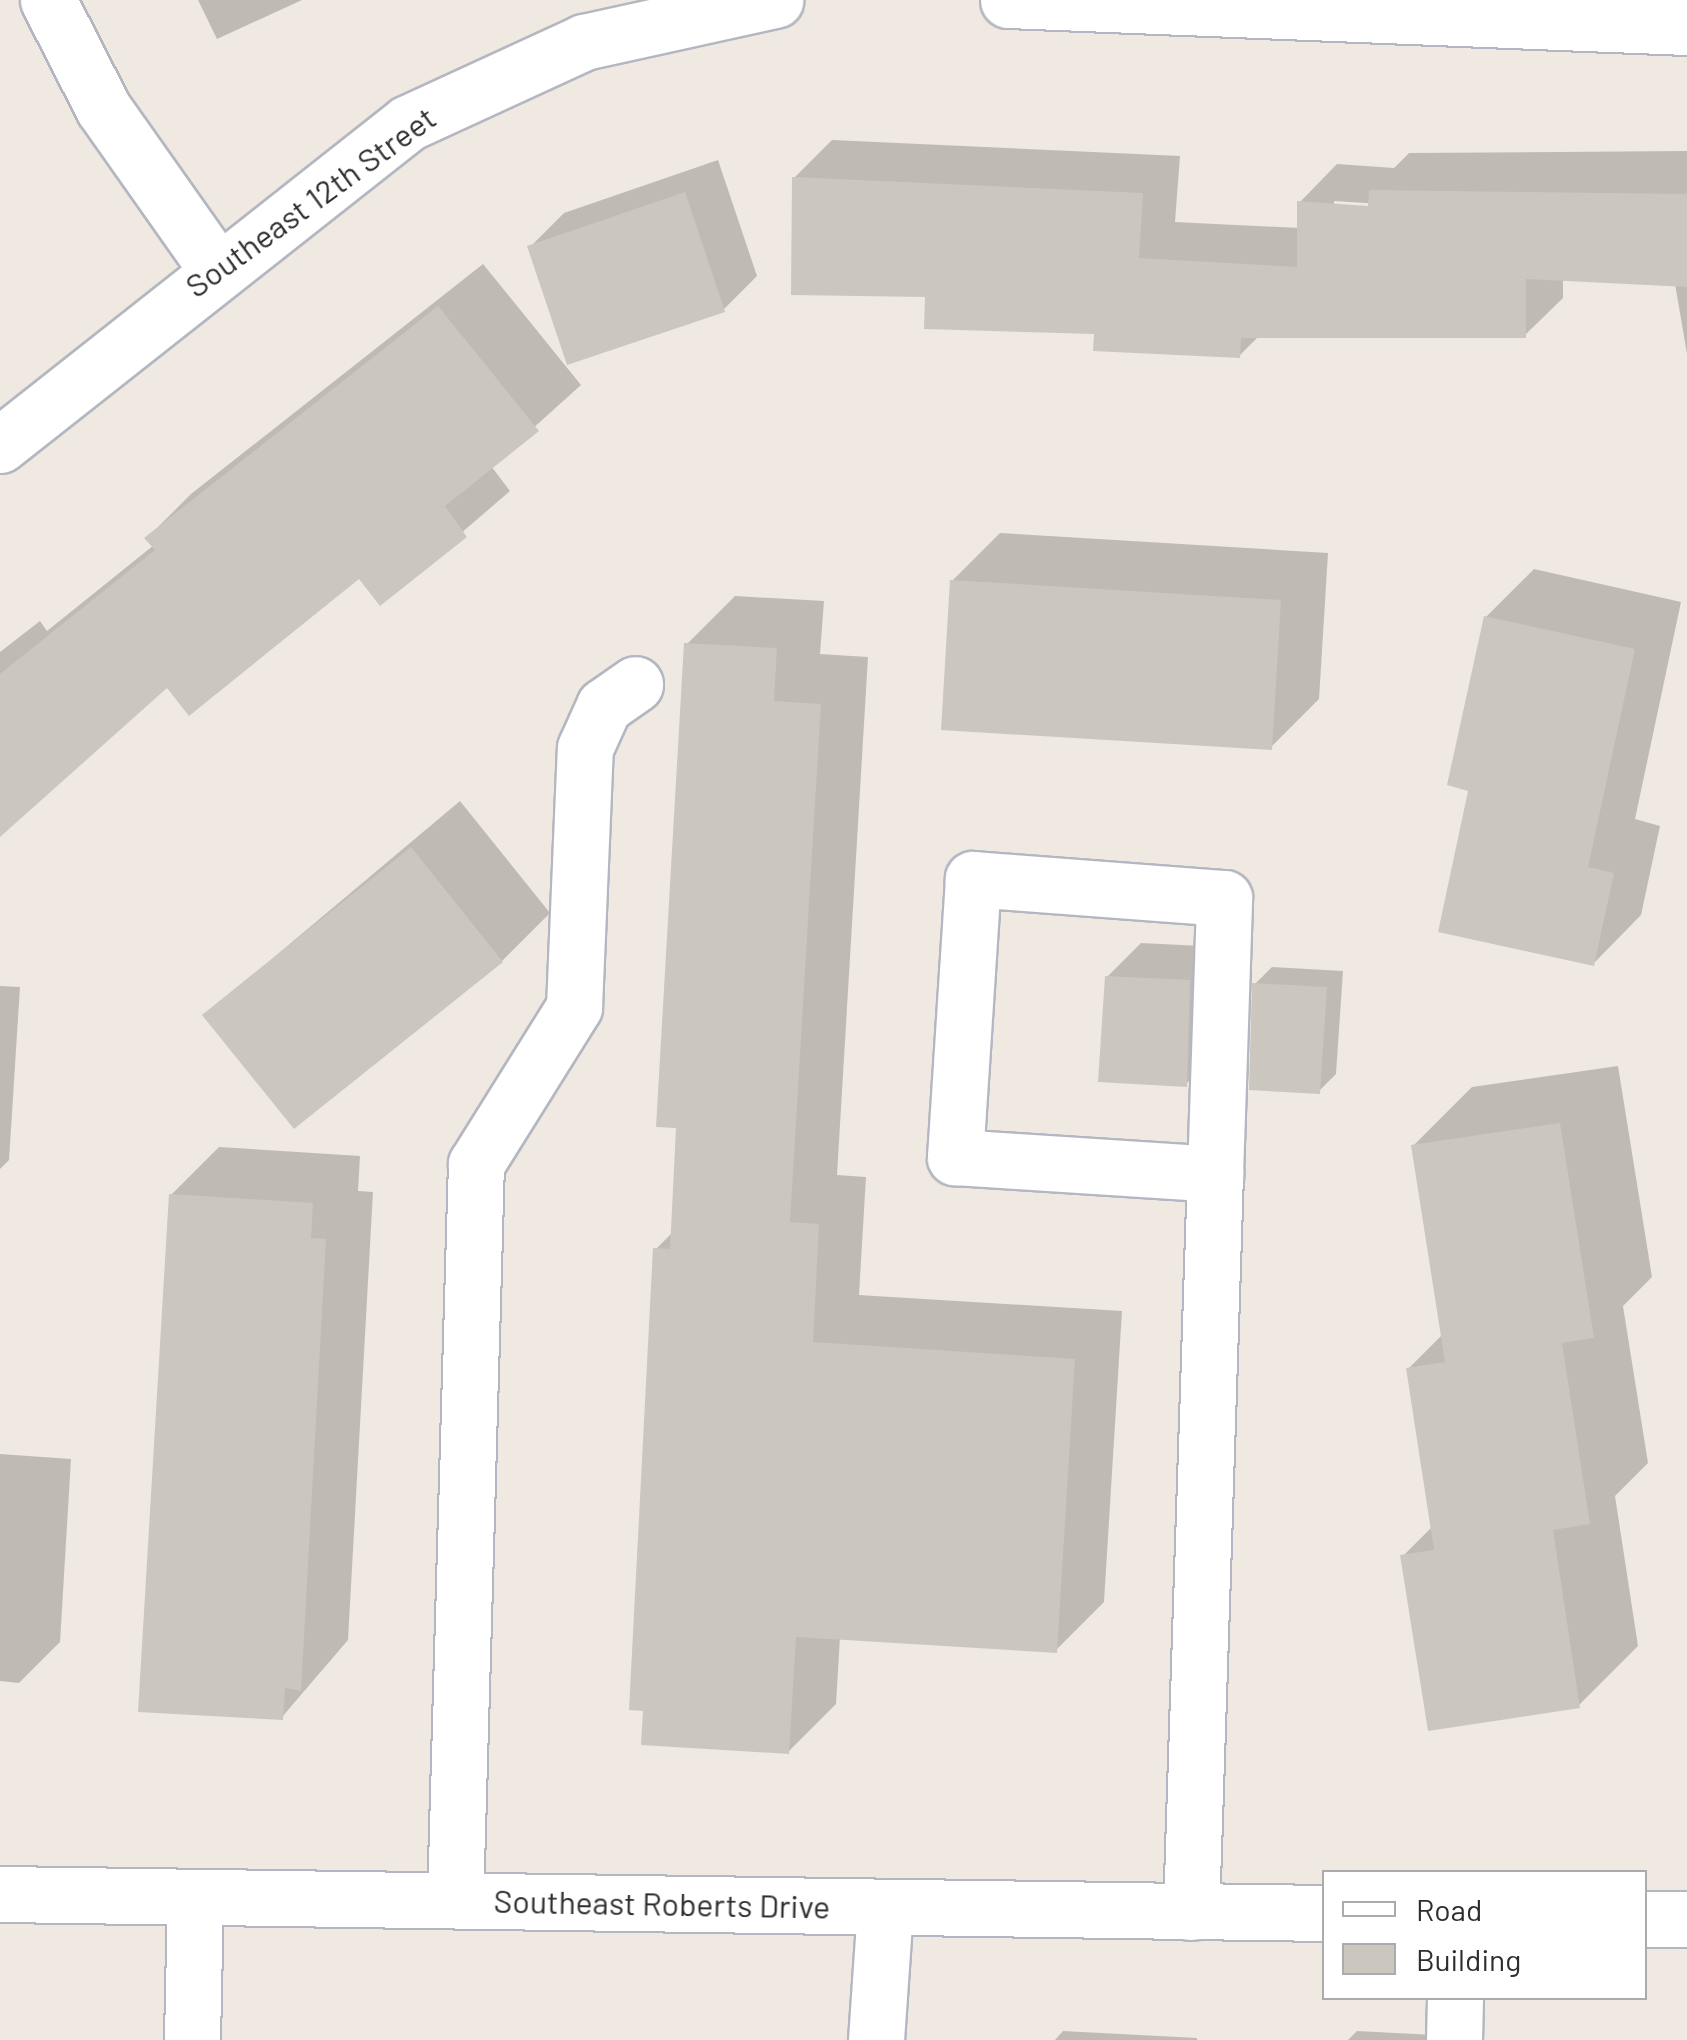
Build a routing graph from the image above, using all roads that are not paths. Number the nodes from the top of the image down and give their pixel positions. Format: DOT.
graph roads {
  1 [pos="48,0"];
  2 [pos="774,0"];
  3 [pos="1008,0"];
  4 [pos="1687,26"];
  5 [pos="215,266"];
  6 [pos="0,445"];
  7 [pos="635,684"];
  8 [pos="1215,1174"];
  9 [pos="0,1894"];
  10 [pos="195,1897"];
  11 [pos="455,1900"];
  12 [pos="884,1907"];
  13 [pos="1191,1912"];
  14 [pos="1322,1914"];
  15 [pos="1647,1919"];
  16 [pos="1687,1920"];
  17 [pos="1456,2000"];
  18 [pos="192,2040"];
  19 [pos="876,2040"];
  20 [pos="1454,2040"];
  1 -- 5 [label="street"];
  2 -- 5 [label="street, Southeast 12th Street"];
  3 -- 4 [label="street"];
  5 -- 6 [label="street, Southeast 12th Street"];
  7 -- 11 [label="street"];
  8 -- 8 [label="street"];
  8 -- 13 [label="street"];
  9 -- 10 [label="street, Southeast Roberts Drive"];
  10 -- 11 [label="street, Southeast Roberts Drive"];
  10 -- 18 [label="street"];
  11 -- 12 [label="street, Southeast Roberts Drive"];
  12 -- 13 [label="street, Southeast Roberts Drive"];
  12 -- 19 [label="street"];
  13 -- 14 [label="street, Southeast Roberts Drive"];
  15 -- 16 [label="street"];
  17 -- 20 [label="street"];
}
